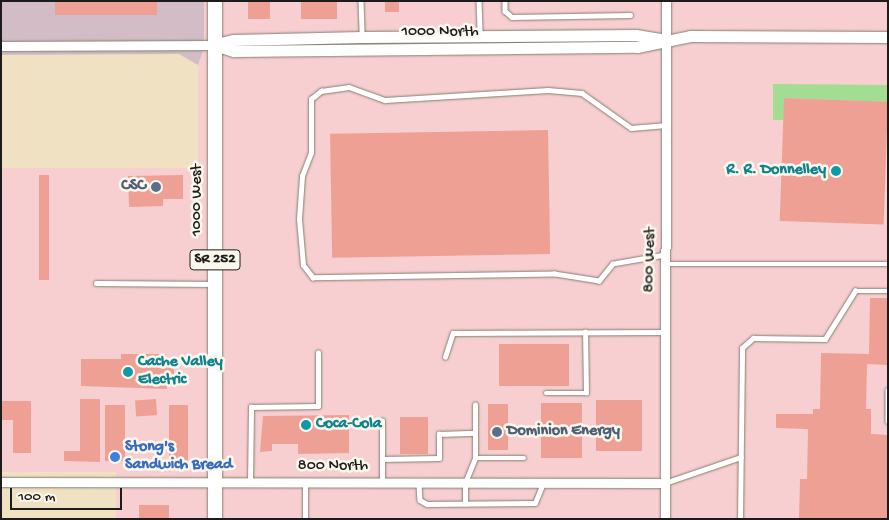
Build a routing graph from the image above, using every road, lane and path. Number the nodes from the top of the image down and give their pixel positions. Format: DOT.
graph roads {
  1 [pos="215,1"];
  2 [pos="360,1"];
  3 [pos="479,1"];
  4 [pos="505,1"];
  5 [pos="666,1"];
  6 [pos="630,16"];
  7 [pos="480,36"];
  8 [pos="888,36"];
  9 [pos="362,37"];
  10 [pos="666,40"];
  11 [pos="215,45"];
  12 [pos="1,46"];
  13 [pos="667,125"];
  14 [pos="666,260"];
  15 [pos="888,264"];
  16 [pos="96,283"];
  17 [pos="215,284"];
  18 [pos="888,291"];
  19 [pos="585,332"];
  20 [pos="665,332"];
  21 [pos="318,353"];
  22 [pos="445,357"];
  23 [pos="888,390"];
  24 [pos="546,393"];
  25 [pos="475,405"];
  26 [pos="382,421"];
  27 [pos="888,421"];
  28 [pos="475,433"];
  29 [pos="741,457"];
  30 [pos="475,458"];
  31 [pos="524,458"];
  32 [pos="382,459"];
  33 [pos="1,482"];
  34 [pos="215,482"];
  35 [pos="250,482"];
  36 [pos="305,482"];
  37 [pos="382,482"];
  38 [pos="419,482"];
  39 [pos="465,482"];
  40 [pos="543,482"];
  41 [pos="665,483"];
  42 [pos="465,504"];
  43 [pos="215,519"];
  44 [pos="305,519"];
  45 [pos="665,519"];
  46 [pos="740,519"];
  1 -- 11 [label="main road, 1000 West / SR 252"];
  2 -- 9 [label="lane"];
  3 -- 7 [label="lane"];
  4 -- 6 [label="lane"];
  5 -- 10 [label="street, 800 West"];
  7 -- 9 [label="street, 1000 North"];
  7 -- 10 [label="street, 1000 North"];
  8 -- 10 [label="street, 1000 North"];
  9 -- 11 [label="street, 1000 North"];
  10 -- 11 [label="street, 1000 North"];
  10 -- 13 [label="street, 800 West"];
  11 -- 12 [label="street, 1000 North"];
  11 -- 17 [label="main road, 1000 West / SR 252"];
  13 -- 14 [label="street, 800 West"];
  13 -- 14 [label="lane"];
  14 -- 15 [label="lane"];
  14 -- 20 [label="street, 800 West"];
  16 -- 17 [label="lane"];
  17 -- 34 [label="main road, 1000 West / SR 252"];
  18 -- 29 [label="lane"];
  19 -- 20 [label="lane"];
  19 -- 22 [label="lane"];
  19 -- 24 [label="lane"];
  20 -- 41 [label="street, 800 West"];
  21 -- 35 [label="lane"];
  23 -- 27 [label="lane"];
  25 -- 28 [label="lane"];
  26 -- 32 [label="lane"];
  28 -- 30 [label="lane"];
  28 -- 32 [label="lane"];
  29 -- 41 [label="lane"];
  29 -- 46 [label="lane"];
  30 -- 31 [label="lane"];
  30 -- 39 [label="lane"];
  32 -- 37 [label="lane"];
  33 -- 34 [label="street, 800 North"];
  34 -- 35 [label="street, 800 North"];
  34 -- 43 [label="main road, 1000 West / SR 252"];
  35 -- 36 [label="street, 800 North"];
  36 -- 37 [label="street, 800 North"];
  36 -- 44 [label="lane"];
  37 -- 38 [label="street, 800 North"];
  38 -- 39 [label="street, 800 North"];
  38 -- 42 [label="lane"];
  39 -- 40 [label="street, 800 North"];
  39 -- 42 [label="lane"];
  40 -- 41 [label="street, 800 North"];
  40 -- 42 [label="lane"];
  41 -- 45 [label="street, 800 West"];
}
